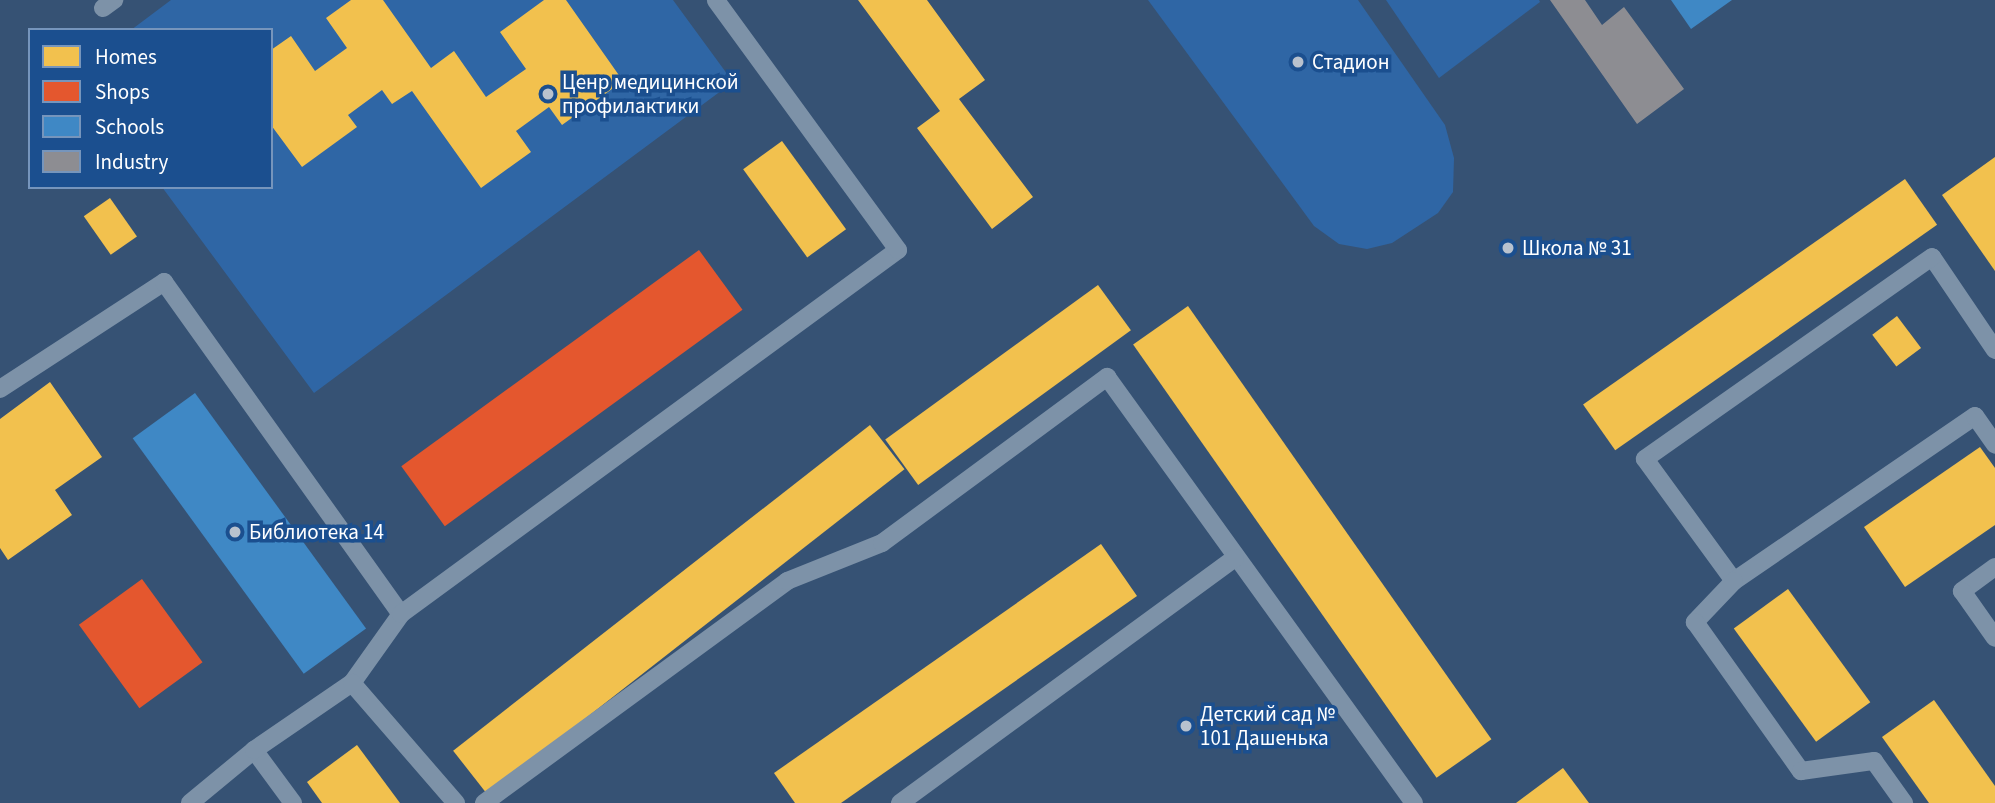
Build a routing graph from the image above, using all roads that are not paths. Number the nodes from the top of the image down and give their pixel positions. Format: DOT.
graph roads {
  1 [pos="716,0"];
  2 [pos="1995,350"];
  3 [pos="0,389"];
  4 [pos="1995,445"];
  5 [pos="1235,558"];
  6 [pos="1995,567"];
  7 [pos="1734,582"];
  8 [pos="401,614"];
  9 [pos="1995,638"];
  10 [pos="352,683"];
  11 [pos="254,751"];
  12 [pos="190,803"];
  13 [pos="293,803"];
  14 [pos="456,803"];
  15 [pos="484,803"];
  16 [pos="900,803"];
  17 [pos="1414,803"];
  18 [pos="1904,803"];
  1 -- 8 [label="lane"];
  2 -- 7 [label="lane"];
  3 -- 8 [label="lane"];
  4 -- 7 [label="lane"];
  5 -- 15 [label="lane"];
  5 -- 16 [label="lane"];
  5 -- 17 [label="lane"];
  6 -- 9 [label="lane"];
  7 -- 18 [label="lane"];
  8 -- 10 [label="lane"];
  10 -- 11 [label="lane"];
  10 -- 14 [label="lane"];
  11 -- 12 [label="lane"];
  11 -- 13 [label="lane"];
}
